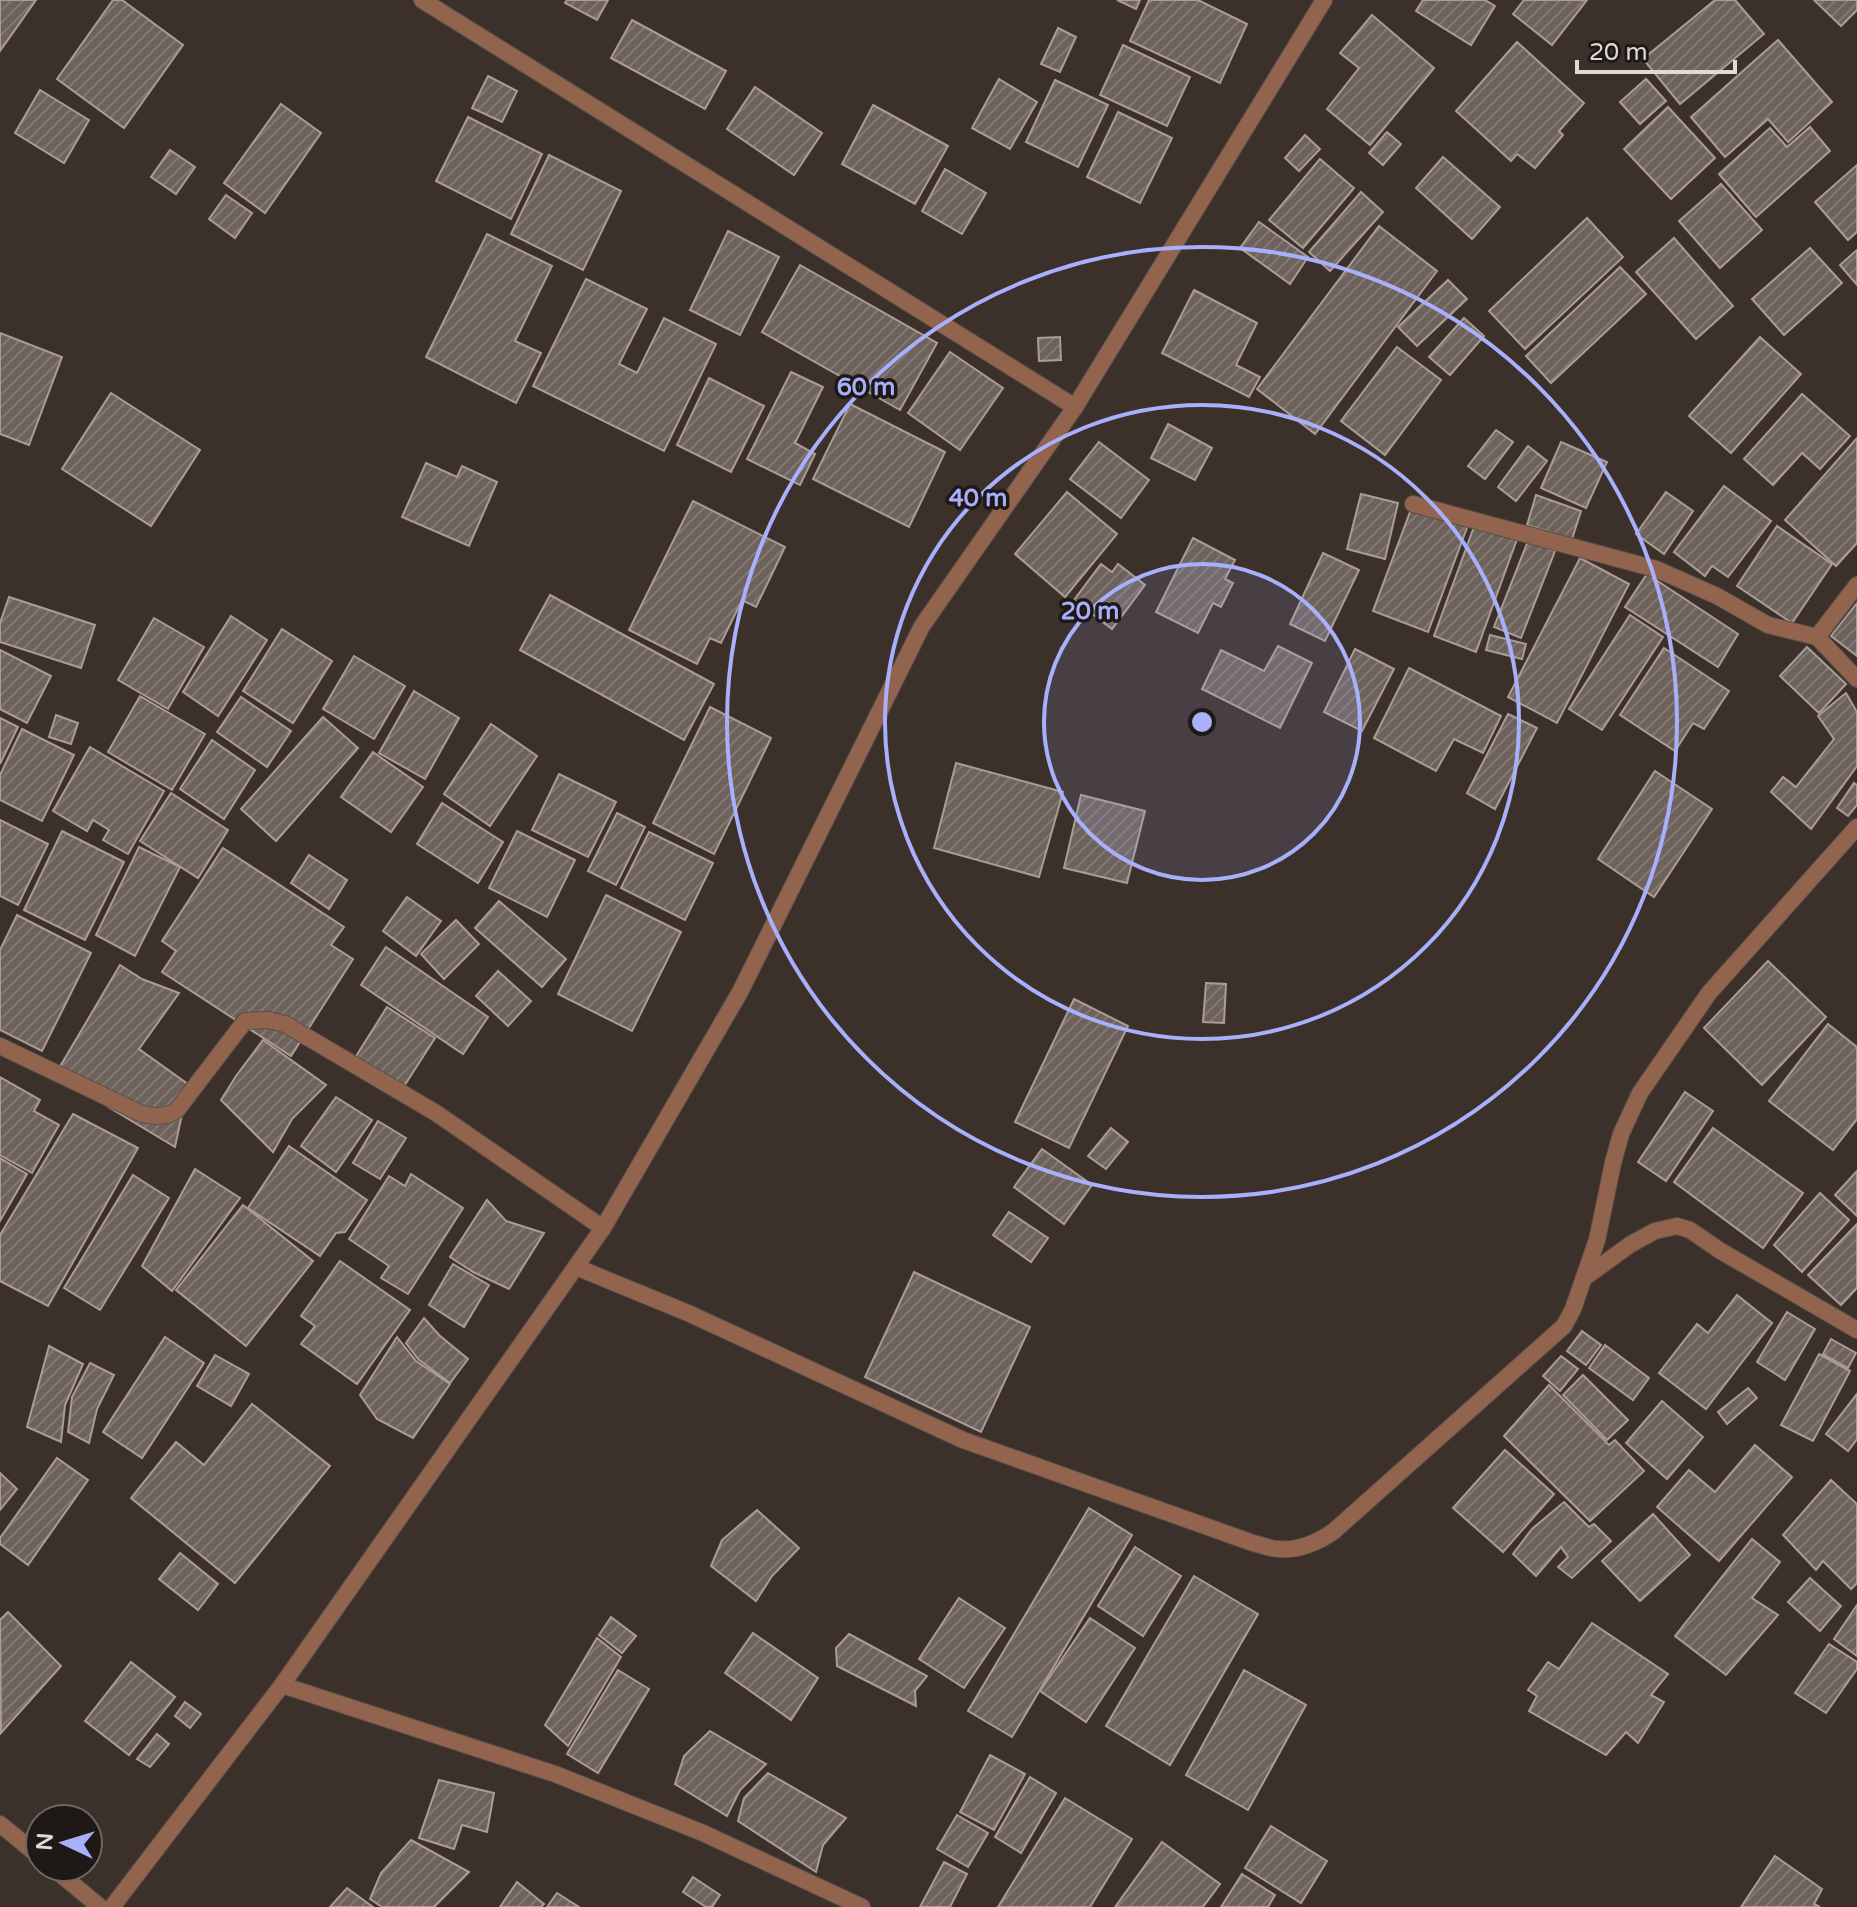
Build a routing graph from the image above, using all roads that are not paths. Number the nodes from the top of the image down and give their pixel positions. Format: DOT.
graph roads {
  1 [pos="422,0"];
  2 [pos="1324,0"];
  3 [pos="1075,407"];
  4 [pos="1413,504"];
  5 [pos="1857,585"];
  6 [pos="1817,637"];
  7 [pos="1857,679"];
  8 [pos="1857,827"];
  9 [pos="0,1046"];
  10 [pos="603,1228"];
  11 [pos="576,1267"];
  12 [pos="1584,1278"];
  13 [pos="1857,1330"];
  14 [pos="282,1685"];
  15 [pos="0,1824"];
  16 [pos="24,1844"];
  17 [pos="71,1883"];
  18 [pos="100,1907"];
  19 [pos="112,1907"];
  20 [pos="862,1907"];
  1 -- 3 [label="street"];
  2 -- 3 [label="street"];
  3 -- 10 [label="street"];
  4 -- 6 [label="street"];
  5 -- 6 [label="street"];
  6 -- 7 [label="street"];
  8 -- 12 [label="street"];
  9 -- 10 [label="street"];
  10 -- 11 [label="street"];
  11 -- 12 [label="street"];
  11 -- 14 [label="street"];
  12 -- 13 [label="street"];
  14 -- 19 [label="street"];
  14 -- 20 [label="street"];
  15 -- 16 [label="street"];
  17 -- 18 [label="street"];
}
